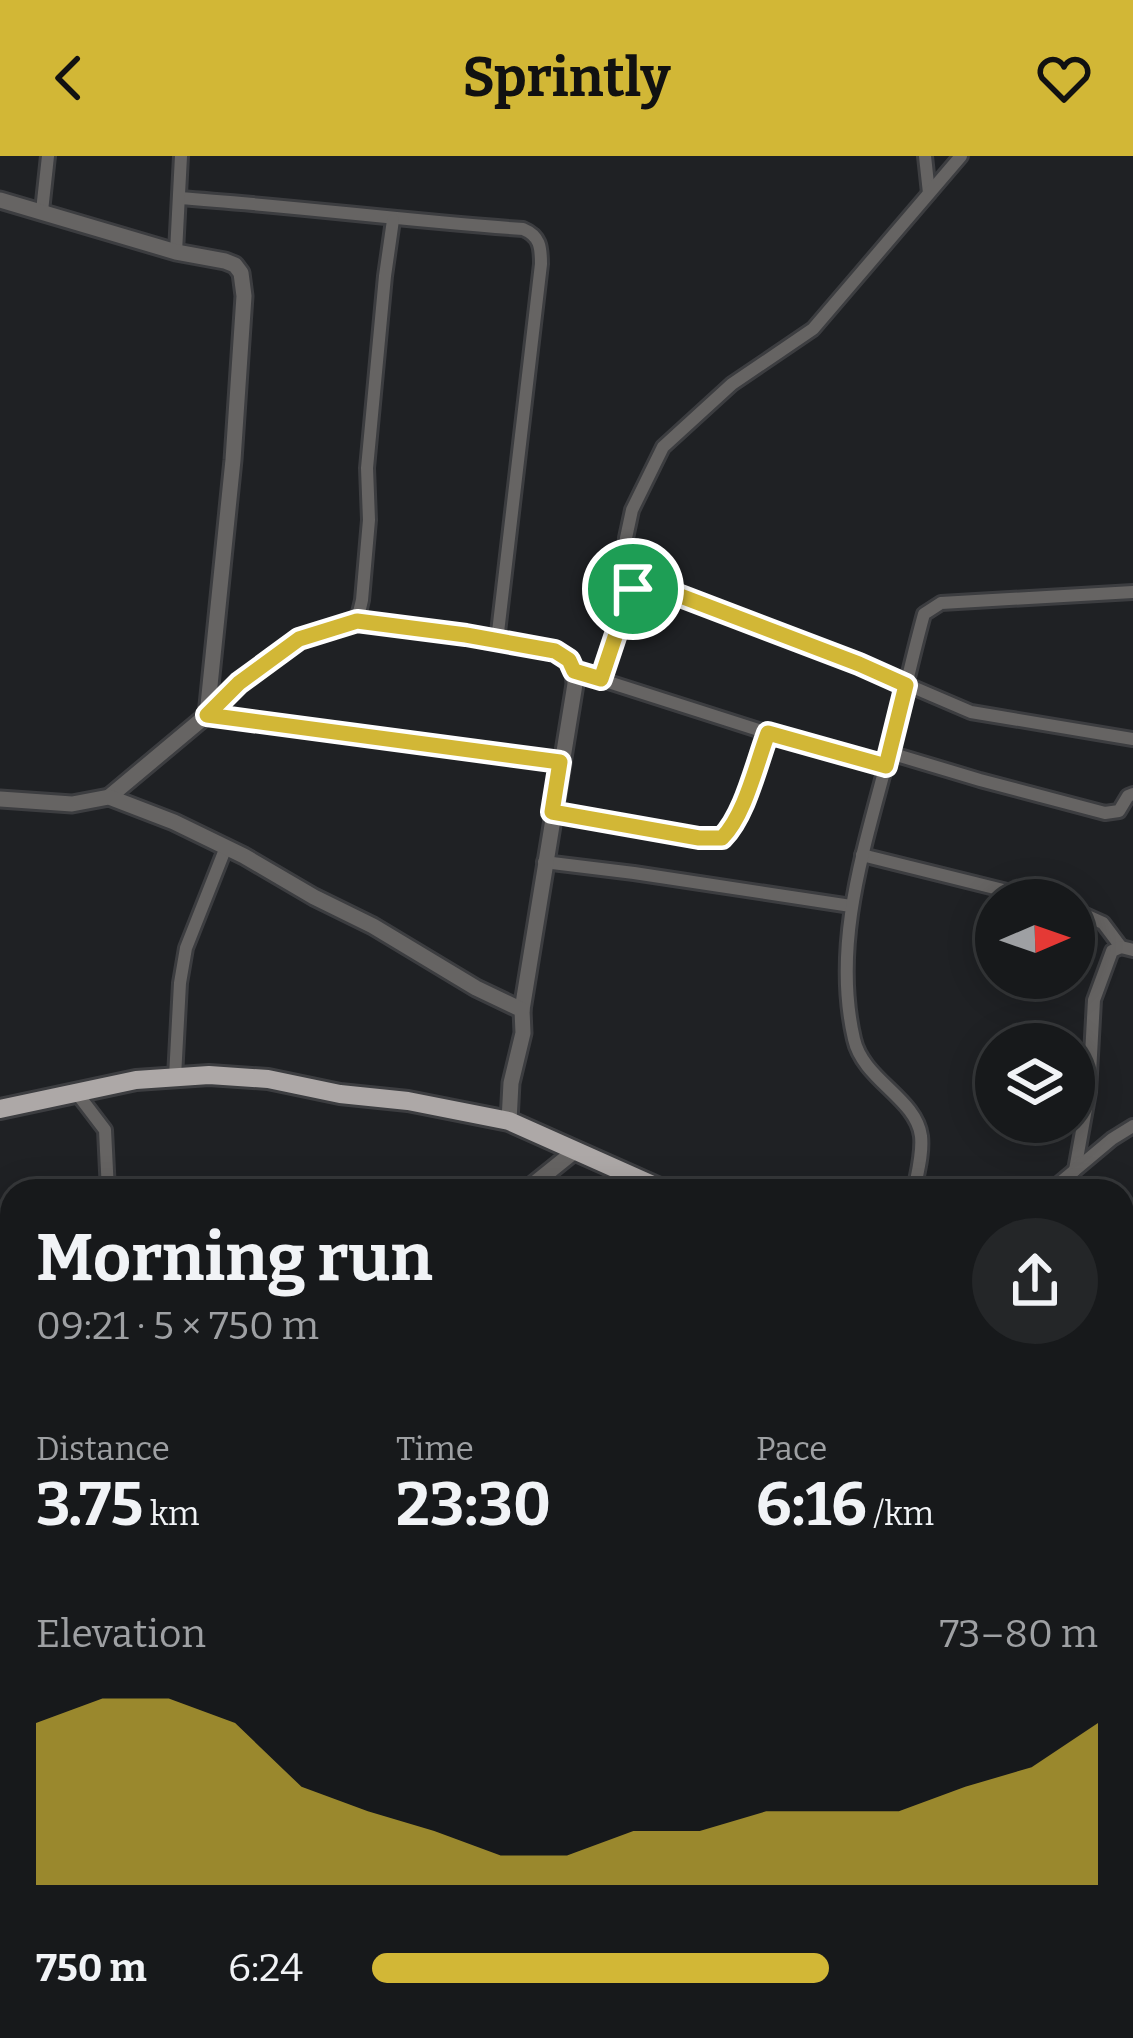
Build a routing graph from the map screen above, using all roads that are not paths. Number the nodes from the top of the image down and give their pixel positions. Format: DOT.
graph roads {
  1 [pos="48,156"];
  2 [pos="182,156"];
  3 [pos="925,156"];
  4 [pos="961,156"];
  5 [pos="929,193"];
  6 [pos="179,198"];
  7 [pos="0,200"];
  8 [pos="42,211"];
  9 [pos="393,220"];
  10 [pos="176,252"];
  11 [pos="633,589"];
  12 [pos="1133,592"];
  13 [pos="357,621"];
  14 [pos="497,640"];
  15 [pos="574,671"];
  16 [pos="601,679"];
  17 [pos="906,685"];
  18 [pos="207,715"];
  19 [pos="768,733"];
  20 [pos="1133,739"];
  21 [pos="888,759"];
  22 [pos="560,762"];
  23 [pos="1133,794"];
  24 [pos="109,797"];
  25 [pos="0,799"];
  26 [pos="552,812"];
  27 [pos="226,847"];
  28 [pos="862,855"];
  29 [pos="544,862"];
  30 [pos="975,883"];
  31 [pos="851,906"];
  32 [pos="1095,919"];
  33 [pos="1127,949"];
  34 [pos="522,1010"];
  35 [pos="175,1077"];
  36 [pos="75,1091"];
  37 [pos="0,1109"];
  38 [pos="509,1121"];
  39 [pos="1133,1126"];
  40 [pos="576,1150"];
  41 [pos="1075,1170"];
  42 [pos="107,1179"];
  43 [pos="540,1179"];
  44 [pos="638,1179"];
  45 [pos="916,1179"];
  46 [pos="1064,1179"];
  1 -- 8 [label="street"];
  2 -- 6 [label="street"];
  3 -- 5 [label="street"];
  4 -- 5 [label="street"];
  5 -- 11 [label="street"];
  6 -- 9 [label="street"];
  6 -- 10 [label="street"];
  7 -- 8 [label="street"];
  8 -- 10 [label="street"];
  9 -- 13 [label="street"];
  9 -- 14 [label="street"];
  10 -- 18 [label="street"];
  11 -- 16 [label="street"];
  11 -- 17 [label="street"];
  12 -- 17 [label="street"];
  13 -- 14 [label="street"];
  13 -- 18 [label="street"];
  14 -- 15 [label="street"];
  15 -- 16 [label="street"];
  15 -- 22 [label="street"];
  16 -- 19 [label="street"];
  17 -- 20 [label="street"];
  17 -- 21 [label="street"];
  18 -- 22 [label="street"];
  18 -- 24 [label="street"];
  19 -- 21 [label="street"];
  19 -- 26 [label="street"];
  21 -- 23 [label="street"];
  21 -- 28 [label="street"];
  22 -- 26 [label="street"];
  24 -- 25 [label="street"];
  24 -- 27 [label="street"];
  26 -- 29 [label="street"];
  27 -- 34 [label="street"];
  27 -- 35 [label="street"];
  28 -- 30 [label="street"];
  28 -- 31 [label="street"];
  29 -- 31 [label="street"];
  29 -- 34 [label="street"];
  31 -- 45 [label="street"];
  32 -- 33 [label="street"];
  33 -- 41 [label="street"];
  34 -- 38 [label="street"];
  35 -- 36 [label="main road"];
  35 -- 38 [label="main road"];
  36 -- 37 [label="main road"];
  36 -- 42 [label="street"];
  38 -- 40 [label="main road"];
  39 -- 41 [label="street"];
  40 -- 43 [label="street"];
  40 -- 44 [label="main road"];
  41 -- 46 [label="street"];
}
